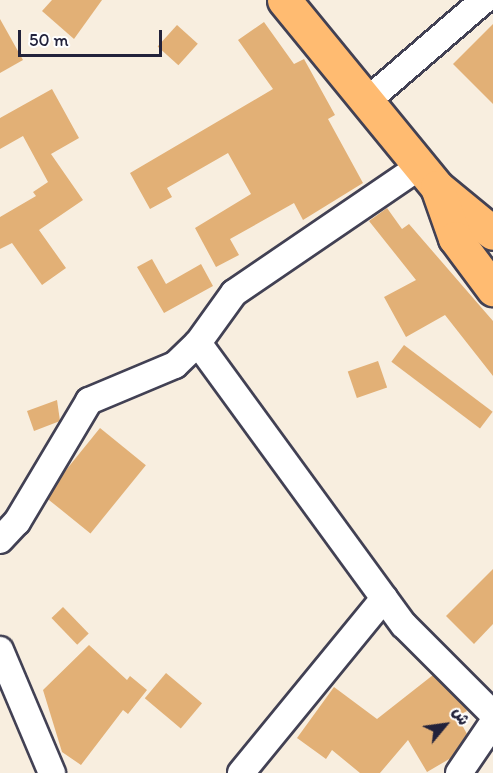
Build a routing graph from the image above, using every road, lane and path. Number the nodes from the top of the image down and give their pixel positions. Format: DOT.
graph roads {
  1 [pos="284,0"];
  2 [pos="484,0"];
  3 [pos="367,101"];
  4 [pos="428,176"];
  5 [pos="493,233"];
  6 [pos="493,289"];
  7 [pos="198,344"];
  8 [pos="0,540"];
  9 [pos="384,598"];
  10 [pos="0,650"];
  11 [pos="493,714"];
  12 [pos="493,723"];
  13 [pos="52,773"];
  14 [pos="240,773"];
  15 [pos="459,773"];
  1 -- 3 [label="main road"];
  2 -- 3 [label="street"];
  3 -- 4 [label="main road"];
  4 -- 5 [label="main road"];
  4 -- 6 [label="main road"];
  4 -- 7 [label="street"];
  7 -- 8 [label="street"];
  7 -- 9 [label="street"];
  9 -- 11 [label="street"];
  9 -- 14 [label="street"];
  10 -- 13 [label="street"];
  12 -- 15 [label="street"];
}
